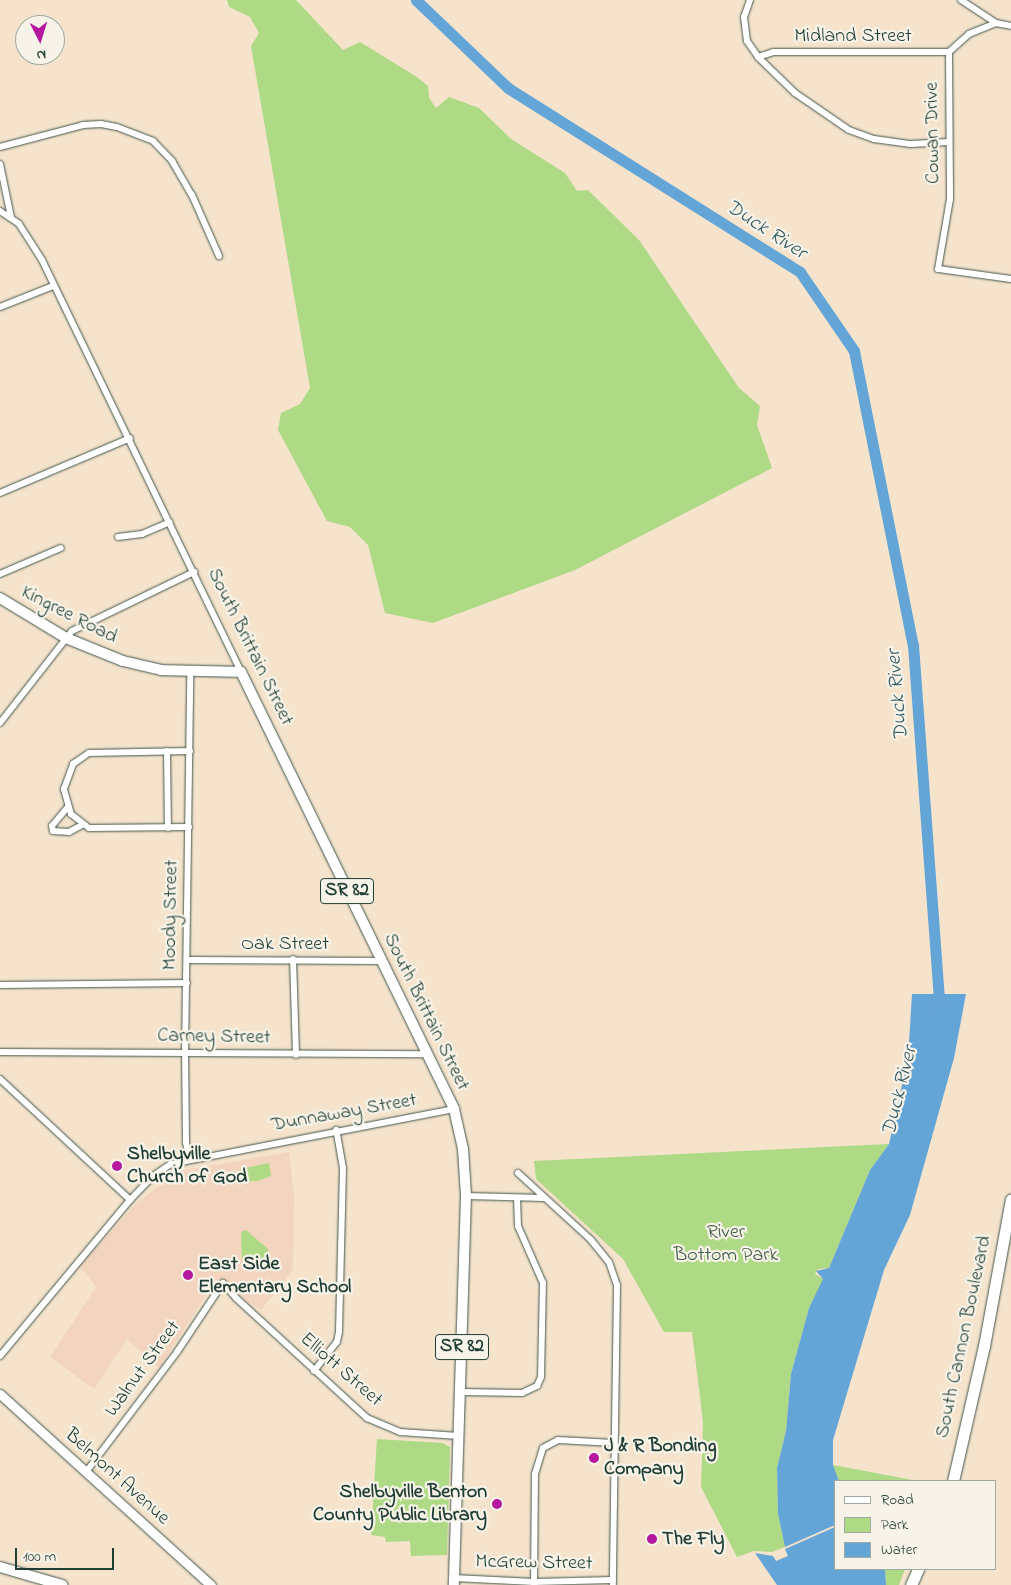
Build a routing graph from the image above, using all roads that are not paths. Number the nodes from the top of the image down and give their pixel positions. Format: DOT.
graph roads {
  1 [pos="750,0"];
  2 [pos="961,0"];
  3 [pos="996,23"];
  4 [pos="1011,26"];
  5 [pos="949,52"];
  6 [pos="758,57"];
  7 [pos="948,142"];
  8 [pos="0,146"];
  9 [pos="0,164"];
  10 [pos="0,210"];
  11 [pos="11,217"];
  12 [pos="219,256"];
  13 [pos="1011,279"];
  14 [pos="53,286"];
  15 [pos="0,307"];
  16 [pos="130,438"];
  17 [pos="0,493"];
  18 [pos="170,522"];
  19 [pos="118,537"];
  20 [pos="61,548"];
  21 [pos="194,572"];
  22 [pos="0,574"];
  23 [pos="0,598"];
  24 [pos="66,638"];
  25 [pos="190,672"];
  26 [pos="241,672"];
  27 [pos="0,723"];
  28 [pos="167,751"];
  29 [pos="190,751"];
  30 [pos="67,808"];
  31 [pos="82,825"];
  32 [pos="168,828"];
  33 [pos="189,828"];
  34 [pos="293,959"];
  35 [pos="187,960"];
  36 [pos="382,961"];
  37 [pos="187,984"];
  38 [pos="0,985"];
  39 [pos="0,1052"];
  40 [pos="185,1053"];
  41 [pos="427,1054"];
  42 [pos="296,1055"];
  43 [pos="0,1079"];
  44 [pos="454,1110"];
  45 [pos="336,1130"];
  46 [pos="189,1158"];
  47 [pos="518,1173"];
  48 [pos="466,1196"];
  49 [pos="517,1198"];
  50 [pos="544,1198"];
  51 [pos="1011,1199"];
  52 [pos="130,1200"];
  53 [pos="223,1283"];
  54 [pos="0,1356"];
  55 [pos="314,1371"];
  56 [pos="461,1392"];
  57 [pos="0,1394"];
  58 [pos="460,1436"];
  59 [pos="614,1443"];
  60 [pos="86,1472"];
  61 [pos="953,1480"];
  62 [pos="0,1567"];
  63 [pos="918,1570"];
  64 [pos="454,1581"];
  65 [pos="613,1582"];
  66 [pos="534,1583"];
  67 [pos="62,1585"];
  68 [pos="211,1585"];
  69 [pos="911,1585"];
  1 -- 6 [label="street"];
  2 -- 3 [label="street"];
  3 -- 4 [label="street"];
  3 -- 5 [label="street, Cowan Drive"];
  5 -- 6 [label="street, Midland Street"];
  5 -- 7 [label="street, Cowan Drive"];
  6 -- 7 [label="street"];
  7 -- 13 [label="street, Cowan Drive"];
  8 -- 12 [label="street"];
  9 -- 11 [label="street"];
  10 -- 11 [label="street, South Brittain Street"];
  11 -- 14 [label="street, South Brittain Street"];
  14 -- 15 [label="street"];
  14 -- 16 [label="street, South Brittain Street"];
  16 -- 17 [label="street"];
  16 -- 18 [label="street, South Brittain Street"];
  18 -- 19 [label="street"];
  18 -- 21 [label="street, South Brittain Street"];
  20 -- 22 [label="street"];
  21 -- 24 [label="street"];
  21 -- 26 [label="street, South Brittain Street"];
  23 -- 24 [label="main road, Kingree Road"];
  24 -- 25 [label="main road, Kingree Road"];
  24 -- 27 [label="street"];
  25 -- 26 [label="main road, Kingree Road"];
  25 -- 29 [label="street, Moody Street"];
  26 -- 36 [label="main road, South Brittain Street / SR 82"];
  28 -- 29 [label="street"];
  28 -- 30 [label="street"];
  28 -- 32 [label="street"];
  29 -- 33 [label="street, Moody Street"];
  30 -- 31 [label="street"];
  30 -- 31 [label="street"];
  31 -- 32 [label="street"];
  32 -- 33 [label="street"];
  33 -- 35 [label="street, Moody Street"];
  34 -- 35 [label="street, Oak Street"];
  34 -- 36 [label="street, Oak Street"];
  34 -- 42 [label="street"];
  35 -- 37 [label="street, Moody Street"];
  36 -- 41 [label="main road, South Brittain Street / SR 82"];
  37 -- 38 [label="street"];
  37 -- 40 [label="street, Moody Street"];
  39 -- 40 [label="street, Carney Street"];
  40 -- 42 [label="street, Carney Street"];
  40 -- 46 [label="street, Moody Street"];
  41 -- 42 [label="street, Carney Street"];
  41 -- 44 [label="main road, South Brittain Street / SR 82"];
  43 -- 52 [label="street"];
  44 -- 45 [label="street, Dunnaway Street"];
  44 -- 48 [label="main road, SR 82"];
  45 -- 46 [label="street, Dunnaway Street"];
  45 -- 55 [label="street"];
  46 -- 52 [label="street, Dunnaway Street"];
  47 -- 50 [label="street"];
  48 -- 49 [label="street"];
  48 -- 56 [label="main road, SR 82"];
  49 -- 50 [label="street"];
  49 -- 56 [label="street"];
  50 -- 59 [label="street"];
  51 -- 61 [label="highway, South Cannon Boulevard"];
  52 -- 54 [label="street, Dunnaway Street"];
  53 -- 55 [label="street, Elliott Street"];
  53 -- 60 [label="street, Walnut Street"];
  55 -- 58 [label="street, Elliott Street"];
  56 -- 58 [label="main road, SR 82"];
  57 -- 60 [label="main road, Belmont Avenue"];
  58 -- 64 [label="main road, SR 82"];
  59 -- 65 [label="street"];
  59 -- 66 [label="street"];
  60 -- 68 [label="main road, Belmont Avenue"];
  62 -- 67 [label="main road"];
  63 -- 69 [label="highway"];
  64 -- 66 [label="street, McGrew Street"];
  65 -- 66 [label="street, McGrew Street"];
}
